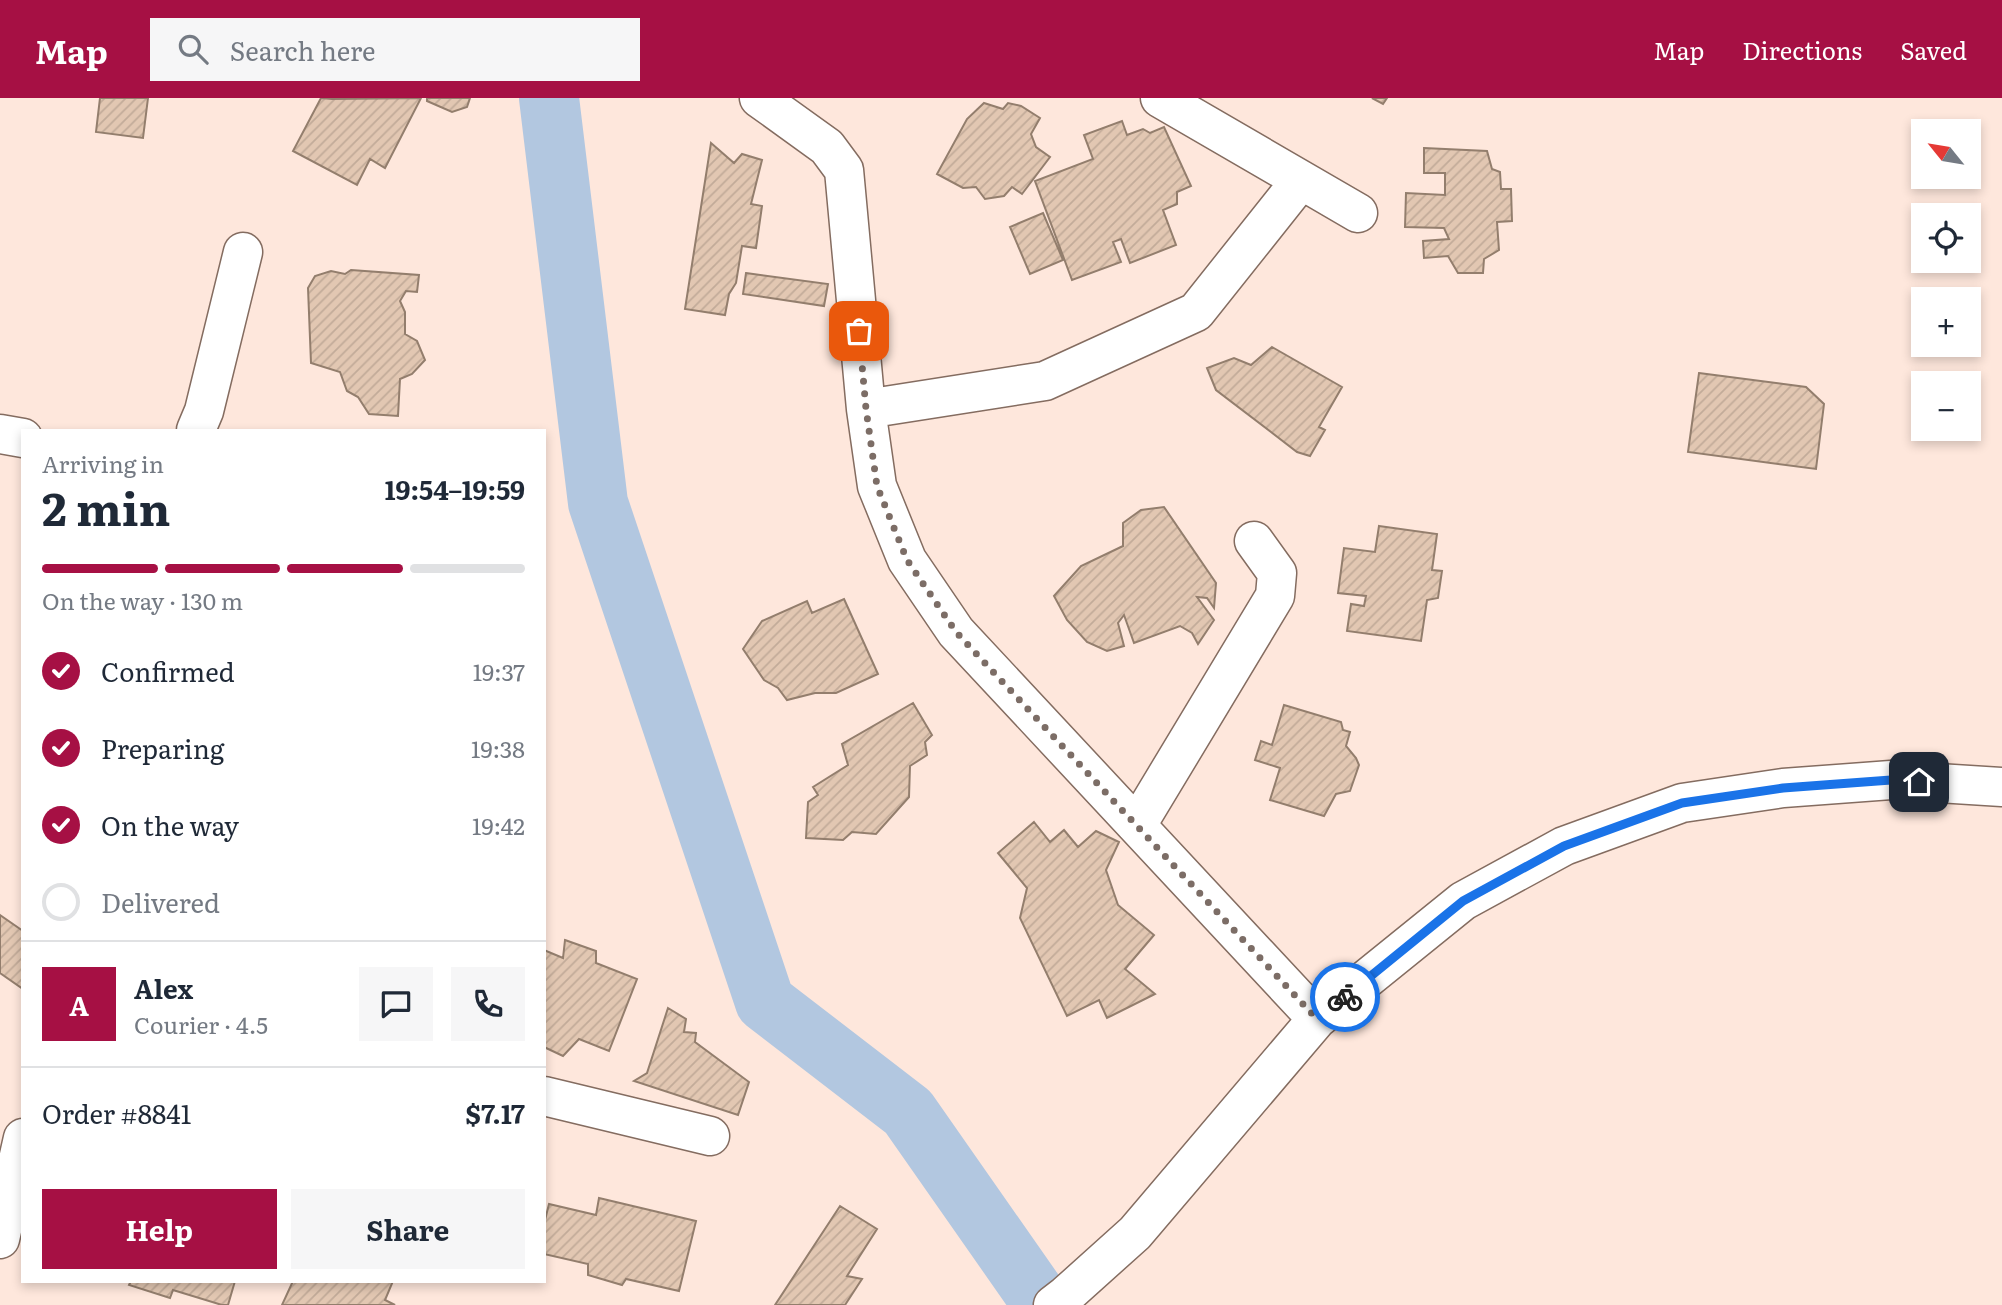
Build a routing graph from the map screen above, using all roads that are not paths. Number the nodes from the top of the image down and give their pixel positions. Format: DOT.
graph roads {
  1 [pos="759,98"];
  2 [pos="1160,98"];
  3 [pos="1301,180"];
  4 [pos="1358,213"];
  5 [pos="243,252"];
  6 [pos="866,409"];
  7 [pos="196,429"];
  8 [pos="0,433"];
  9 [pos="21,438"];
  10 [pos="1254,541"];
  11 [pos="2002,787"];
  12 [pos="1137,825"];
  13 [pos="1317,1019"];
  14 [pos="546,1096"];
  15 [pos="710,1136"];
  16 [pos="21,1147"];
  17 [pos="0,1238"];
  18 [pos="1060,1300"];
  1 -- 6 [label="street"];
  2 -- 3 [label="street"];
  3 -- 4 [label="street"];
  3 -- 6 [label="street"];
  5 -- 7 [label="street"];
  6 -- 12 [label="street"];
  8 -- 9 [label="street"];
  10 -- 12 [label="street"];
  11 -- 13 [label="street"];
  12 -- 13 [label="street"];
  13 -- 18 [label="street"];
  14 -- 15 [label="street"];
  16 -- 17 [label="street"];
}
